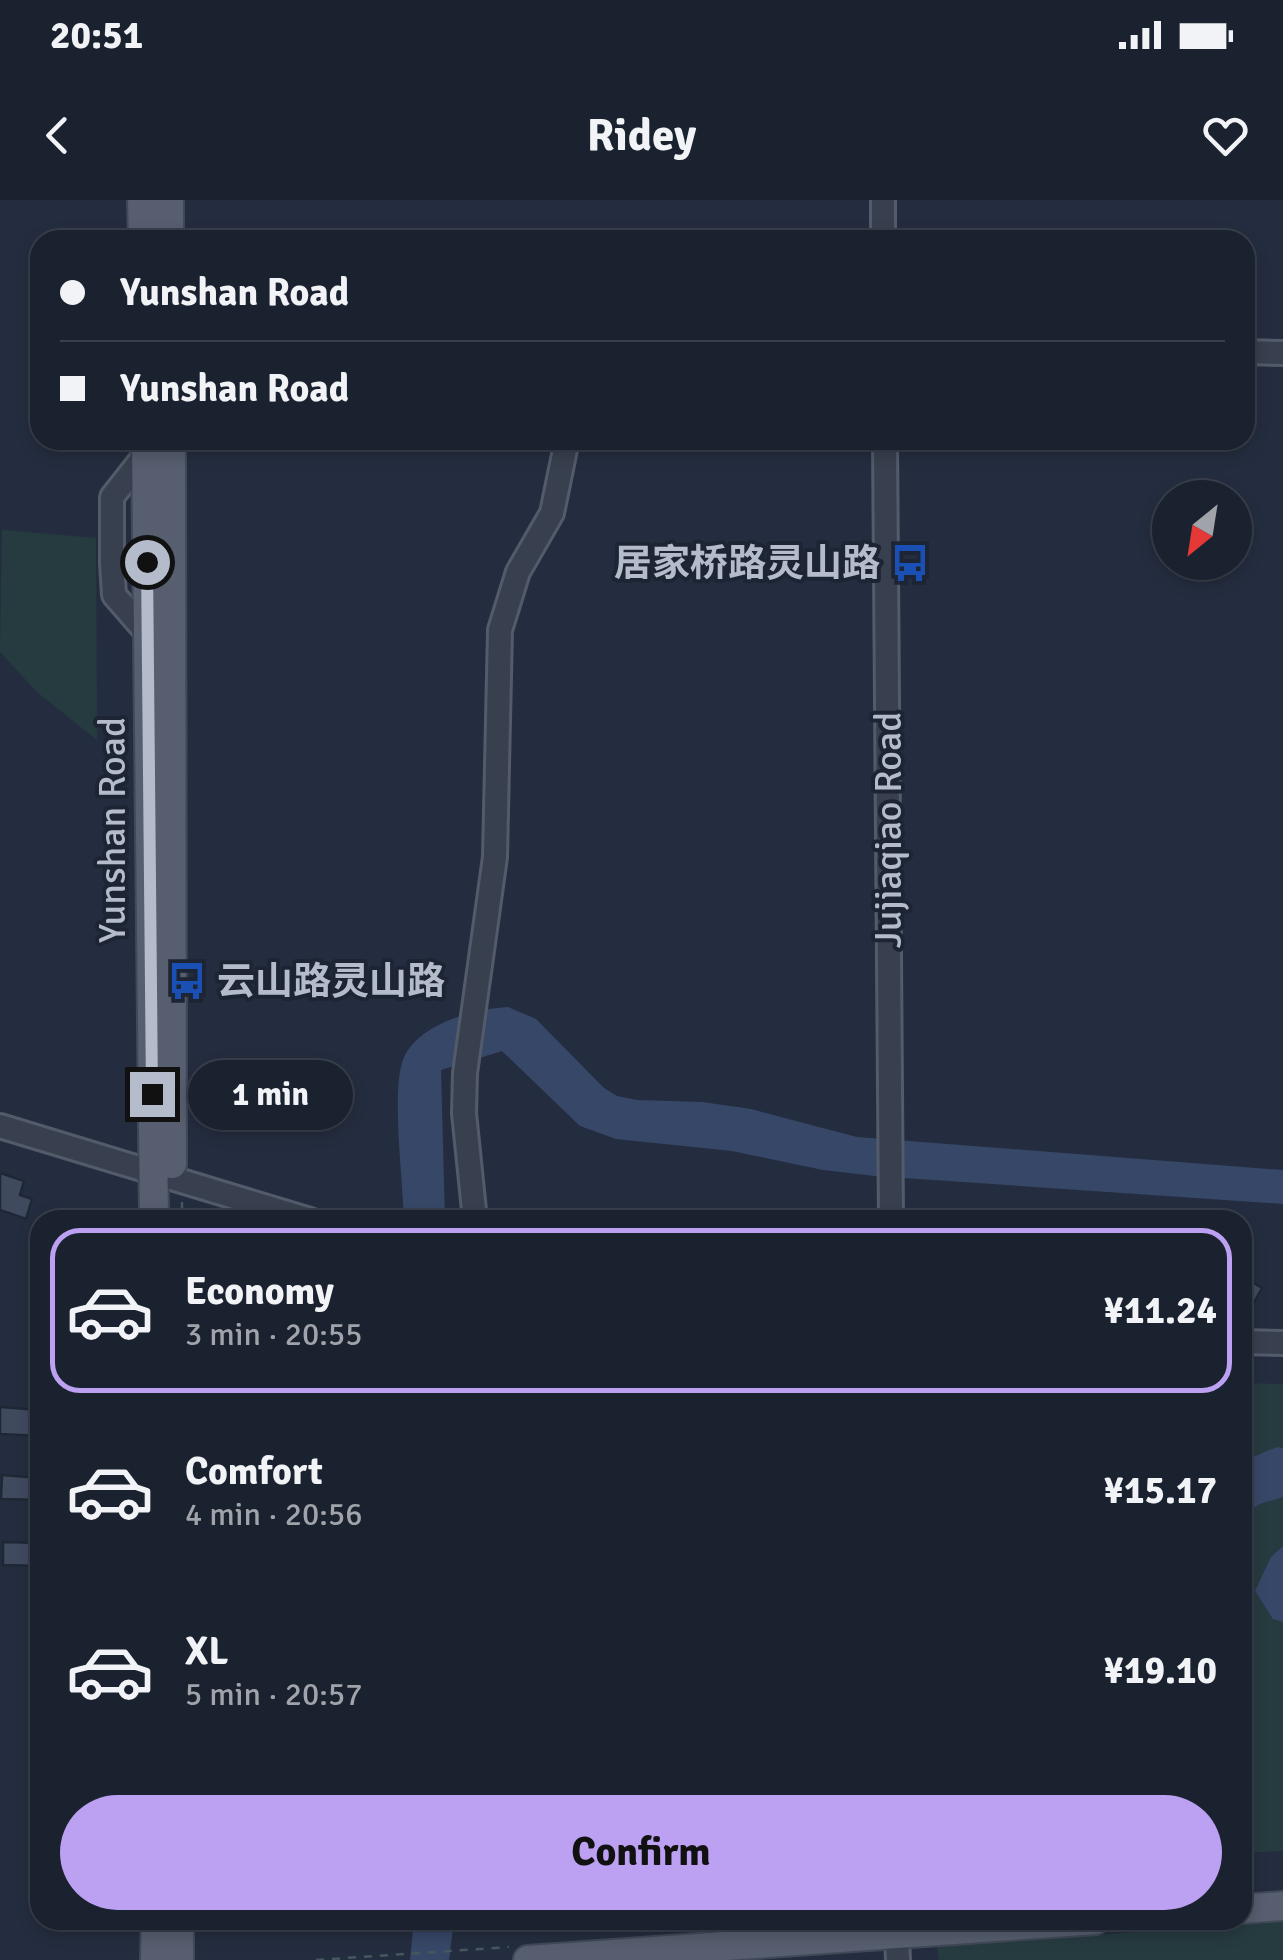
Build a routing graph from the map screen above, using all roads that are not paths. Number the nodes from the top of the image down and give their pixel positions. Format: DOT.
graph roads {
  1 [pos="142,200"];
  2 [pos="169,200"];
  3 [pos="883,200"];
  4 [pos="143,230"];
  5 [pos="169,230"];
  6 [pos="883,230"];
  7 [pos="1255,352"];
  8 [pos="1283,353"];
  9 [pos="144,450"];
  10 [pos="146,450"];
  11 [pos="171,450"];
  12 [pos="565,450"];
  13 [pos="885,450"];
  14 [pos="148,634"];
  15 [pos="0,1126"];
  16 [pos="163,1176"];
  17 [pos="156,1210"];
  18 [pos="170,1210"];
  19 [pos="277,1210"];
  20 [pos="474,1210"];
  21 [pos="892,1210"];
  22 [pos="1252,1342"];
  23 [pos="1283,1342"];
  24 [pos="1283,1906"];
  25 [pos="1252,1908"];
  26 [pos="156,1930"];
  27 [pos="179,1930"];
  28 [pos="984,1930"];
  29 [pos="896,1938"];
  30 [pos="156,1960"];
  31 [pos="179,1960"];
  32 [pos="528,1960"];
  1 -- 4 [label="main road"];
  2 -- 5 [label="main road"];
  3 -- 6 [label="street"];
  7 -- 8 [label="street"];
  9 -- 14 [label="street"];
  10 -- 14 [label="main road, Yunshan Road"];
  11 -- 16 [label="main road, Yunshan Road"];
  12 -- 20 [label="street"];
  13 -- 21 [label="street, Jujiaqiao Road"];
  14 -- 16 [label="main road, Yunshan Road"];
  15 -- 16 [label="street"];
  16 -- 17 [label="main road, Yunshan Road"];
  16 -- 18 [label="main road, Yunshan Road"];
  16 -- 19 [label="street"];
  22 -- 23 [label="street"];
  24 -- 25 [label="main road"];
  26 -- 30 [label="main road"];
  27 -- 31 [label="main road"];
  28 -- 29 [label="main road"];
  29 -- 32 [label="main road"];
}
